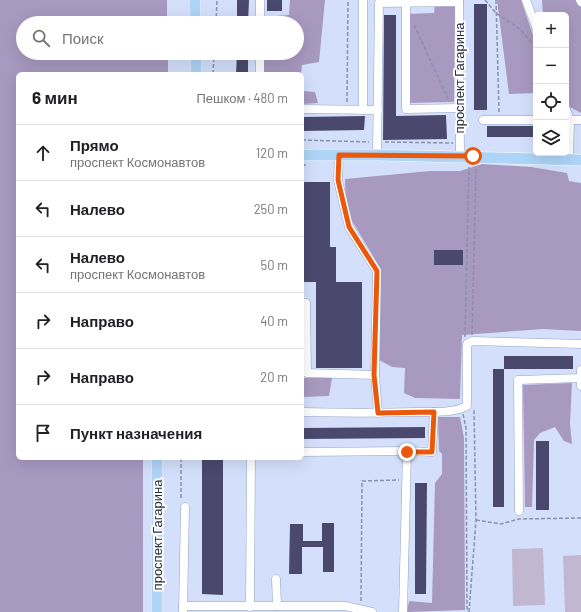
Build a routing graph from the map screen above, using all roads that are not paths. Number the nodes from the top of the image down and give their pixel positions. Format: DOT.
graph roads {
  1 [pos="195,0"];
  2 [pos="260,0"];
  3 [pos="363,0"];
  4 [pos="526,0"];
  5 [pos="459,1"];
  6 [pos="379,2"];
  7 [pos="406,3"];
  8 [pos="195,16"];
  9 [pos="260,16"];
  10 [pos="533,19"];
  11 [pos="196,60"];
  12 [pos="260,60"];
  13 [pos="196,72"];
  14 [pos="260,72"];
  15 [pos="456,108"];
  16 [pos="304,109"];
  17 [pos="363,110"];
  18 [pos="378,110"];
  19 [pos="483,120"];
  20 [pos="533,120"];
  21 [pos="569,120"];
  22 [pos="581,120"];
  23 [pos="304,155"];
  24 [pos="339,155"];
  25 [pos="376,155"];
  26 [pos="460,156"];
  27 [pos="569,156"];
  28 [pos="569,159"];
  29 [pos="581,160"];
  30 [pos="304,303"];
  31 [pos="581,344"];
  32 [pos="581,370"];
  33 [pos="374,375"];
  34 [pos="581,378"];
  35 [pos="581,386"];
  36 [pos="304,412"];
  37 [pos="434,412"];
  38 [pos="378,413"];
  39 [pos="304,452"];
  40 [pos="407,452"];
  41 [pos="157,460"];
  42 [pos="251,460"];
  43 [pos="185,507"];
  44 [pos="519,511"];
  45 [pos="276,579"];
  46 [pos="250,607"];
  47 [pos="280,608"];
  48 [pos="183,609"];
  49 [pos="337,609"];
  50 [pos="208,610"];
  51 [pos="157,612"];
  52 [pos="372,612"];
  53 [pos="403,612"];
  1 -- 8 [label="main road"];
  2 -- 9 [label="street"];
  3 -- 17 [label="street"];
  4 -- 10 [label="street"];
  5 -- 7 [label="street"];
  5 -- 15 [label="street, проспект Гагарина"];
  6 -- 7 [label="street"];
  6 -- 18 [label="street"];
  7 -- 15 [label="street"];
  11 -- 13 [label="main road"];
  12 -- 14 [label="street"];
  15 -- 26 [label="street, проспект Гагарина"];
  16 -- 17 [label="street"];
  17 -- 18 [label="street"];
  18 -- 25 [label="street"];
  19 -- 20 [label="street"];
  21 -- 22 [label="street"];
  23 -- 24 [label="main road"];
  24 -- 25 [label="main road"];
  24 -- 33 [label="street"];
  25 -- 26 [label="main road"];
  26 -- 28 [label="main road"];
  27 -- 28 [label="street"];
  28 -- 29 [label="main road"];
  30 -- 33 [label="street"];
  31 -- 37 [label="street"];
  32 -- 34 [label="street"];
  33 -- 38 [label="street"];
  34 -- 35 [label="street"];
  34 -- 44 [label="street"];
  36 -- 38 [label="street"];
  37 -- 38 [label="street"];
  37 -- 40 [label="street"];
  39 -- 40 [label="street"];
  40 -- 53 [label="street"];
  41 -- 51 [label="main road, проспект Гагарина"];
  42 -- 46 [label="street"];
  43 -- 48 [label="street"];
  45 -- 47 [label="street"];
  46 -- 47 [label="street"];
  46 -- 50 [label="street"];
  47 -- 49 [label="street"];
  48 -- 50 [label="street"];
  49 -- 52 [label="street"];
}
